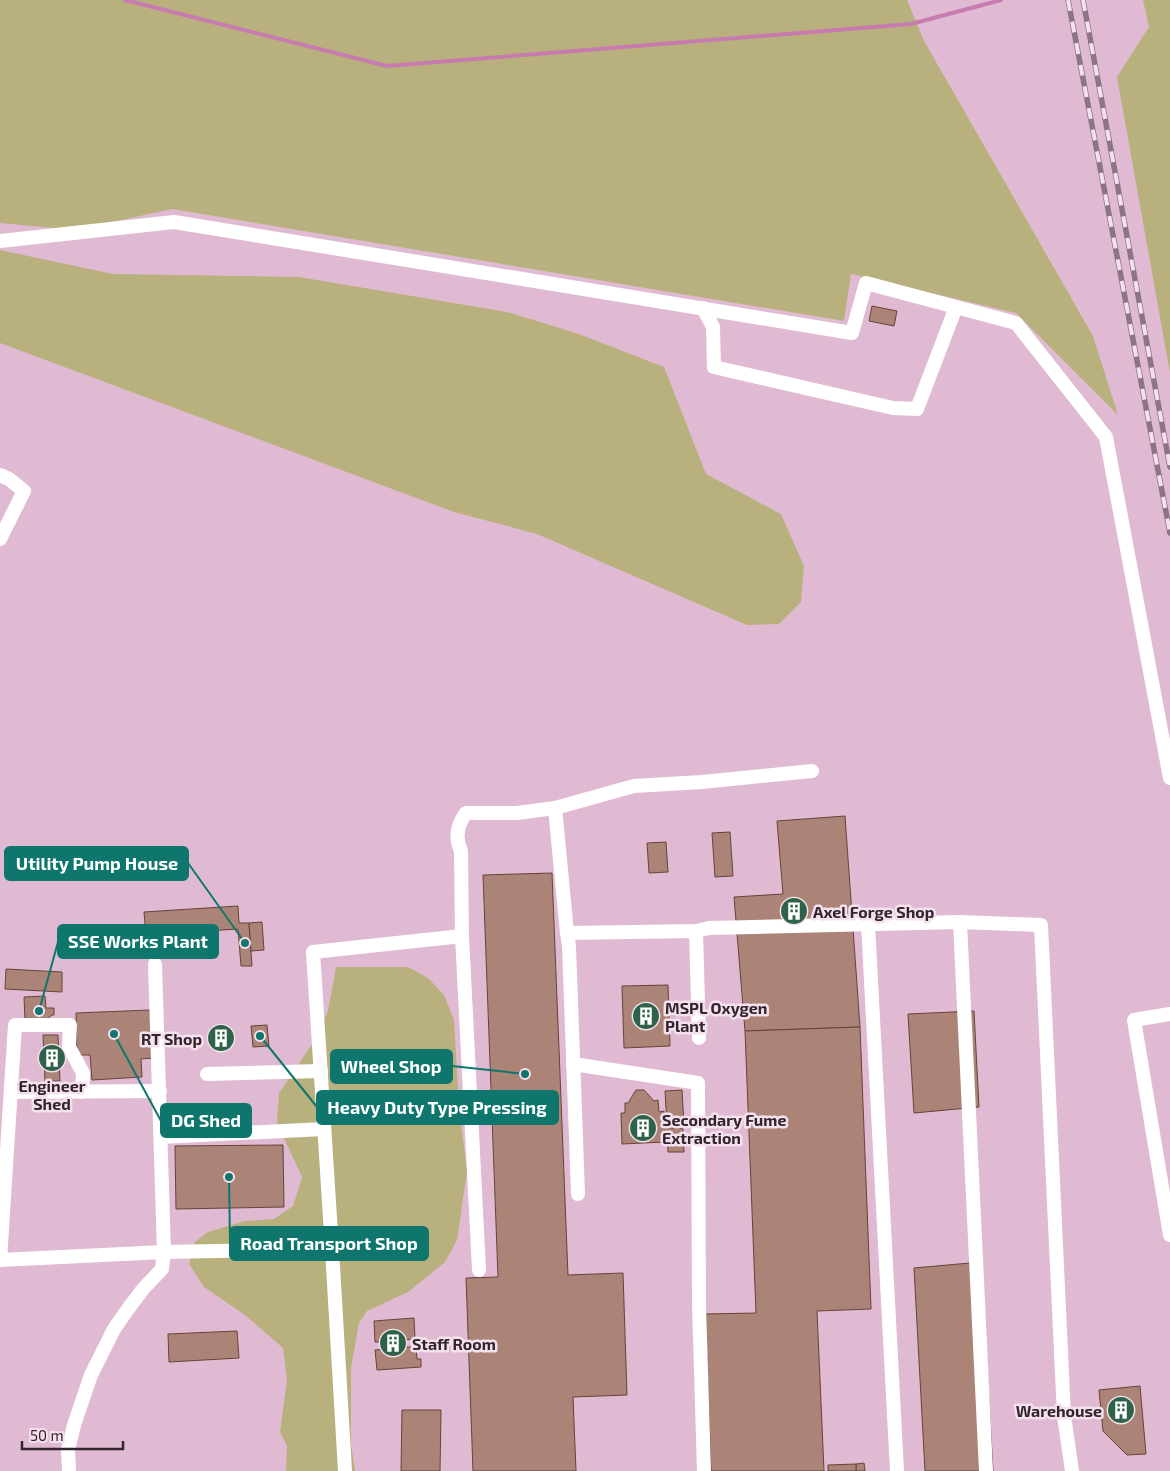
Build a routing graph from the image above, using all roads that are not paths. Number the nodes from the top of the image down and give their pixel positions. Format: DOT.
graph roads {
  1 [pos="0,242"];
  2 [pos="956,307"];
  3 [pos="703,308"];
  4 [pos="0,475"];
  5 [pos="0,539"];
  6 [pos="812,771"];
  7 [pos="1170,778"];
  8 [pos="555,808"];
  9 [pos="960,922"];
  10 [pos="868,924"];
  11 [pos="696,931"];
  12 [pos="566,933"];
  13 [pos="462,936"];
  14 [pos="155,964"];
  15 [pos="1170,1014"];
  16 [pos="700,1038"];
  17 [pos="573,1064"];
  18 [pos="321,1071"];
  19 [pos="207,1074"];
  20 [pos="160,1091"];
  21 [pos="11,1092"];
  22 [pos="82,1092"];
  23 [pos="324,1129"];
  24 [pos="161,1137"];
  25 [pos="578,1194"];
  26 [pos="1170,1235"];
  27 [pos="332,1249"];
  28 [pos="164,1252"];
  29 [pos="0,1260"];
  30 [pos="479,1270"];
  31 [pos="69,1471"];
  32 [pos="344,1471"];
  33 [pos="704,1471"];
  34 [pos="897,1471"];
  35 [pos="986,1471"];
  36 [pos="1072,1471"];
  1 -- 3 [label="lane"];
  2 -- 3 [label="lane"];
  2 -- 3 [label="lane"];
  2 -- 7 [label="lane"];
  4 -- 5 [label="lane"];
  6 -- 8 [label="lane"];
  8 -- 12 [label="lane"];
  8 -- 13 [label="lane"];
  9 -- 10 [label="lane"];
  9 -- 35 [label="lane"];
  9 -- 36 [label="lane"];
  10 -- 11 [label="lane"];
  10 -- 34 [label="lane"];
  11 -- 12 [label="lane"];
  11 -- 16 [label="lane"];
  12 -- 17 [label="lane"];
  13 -- 18 [label="lane"];
  13 -- 30 [label="lane"];
  14 -- 20 [label="lane"];
  15 -- 26 [label="lane"];
  17 -- 25 [label="lane"];
  17 -- 33 [label="lane"];
  18 -- 19 [label="lane"];
  18 -- 23 [label="lane"];
  20 -- 22 [label="lane"];
  20 -- 24 [label="lane"];
  21 -- 22 [label="lane"];
  21 -- 22 [label="lane"];
  21 -- 29 [label="lane"];
  23 -- 24 [label="lane"];
  23 -- 27 [label="lane"];
  24 -- 28 [label="lane"];
  27 -- 28 [label="lane"];
  27 -- 32 [label="lane"];
  28 -- 29 [label="lane"];
  28 -- 31 [label="lane"];
}
